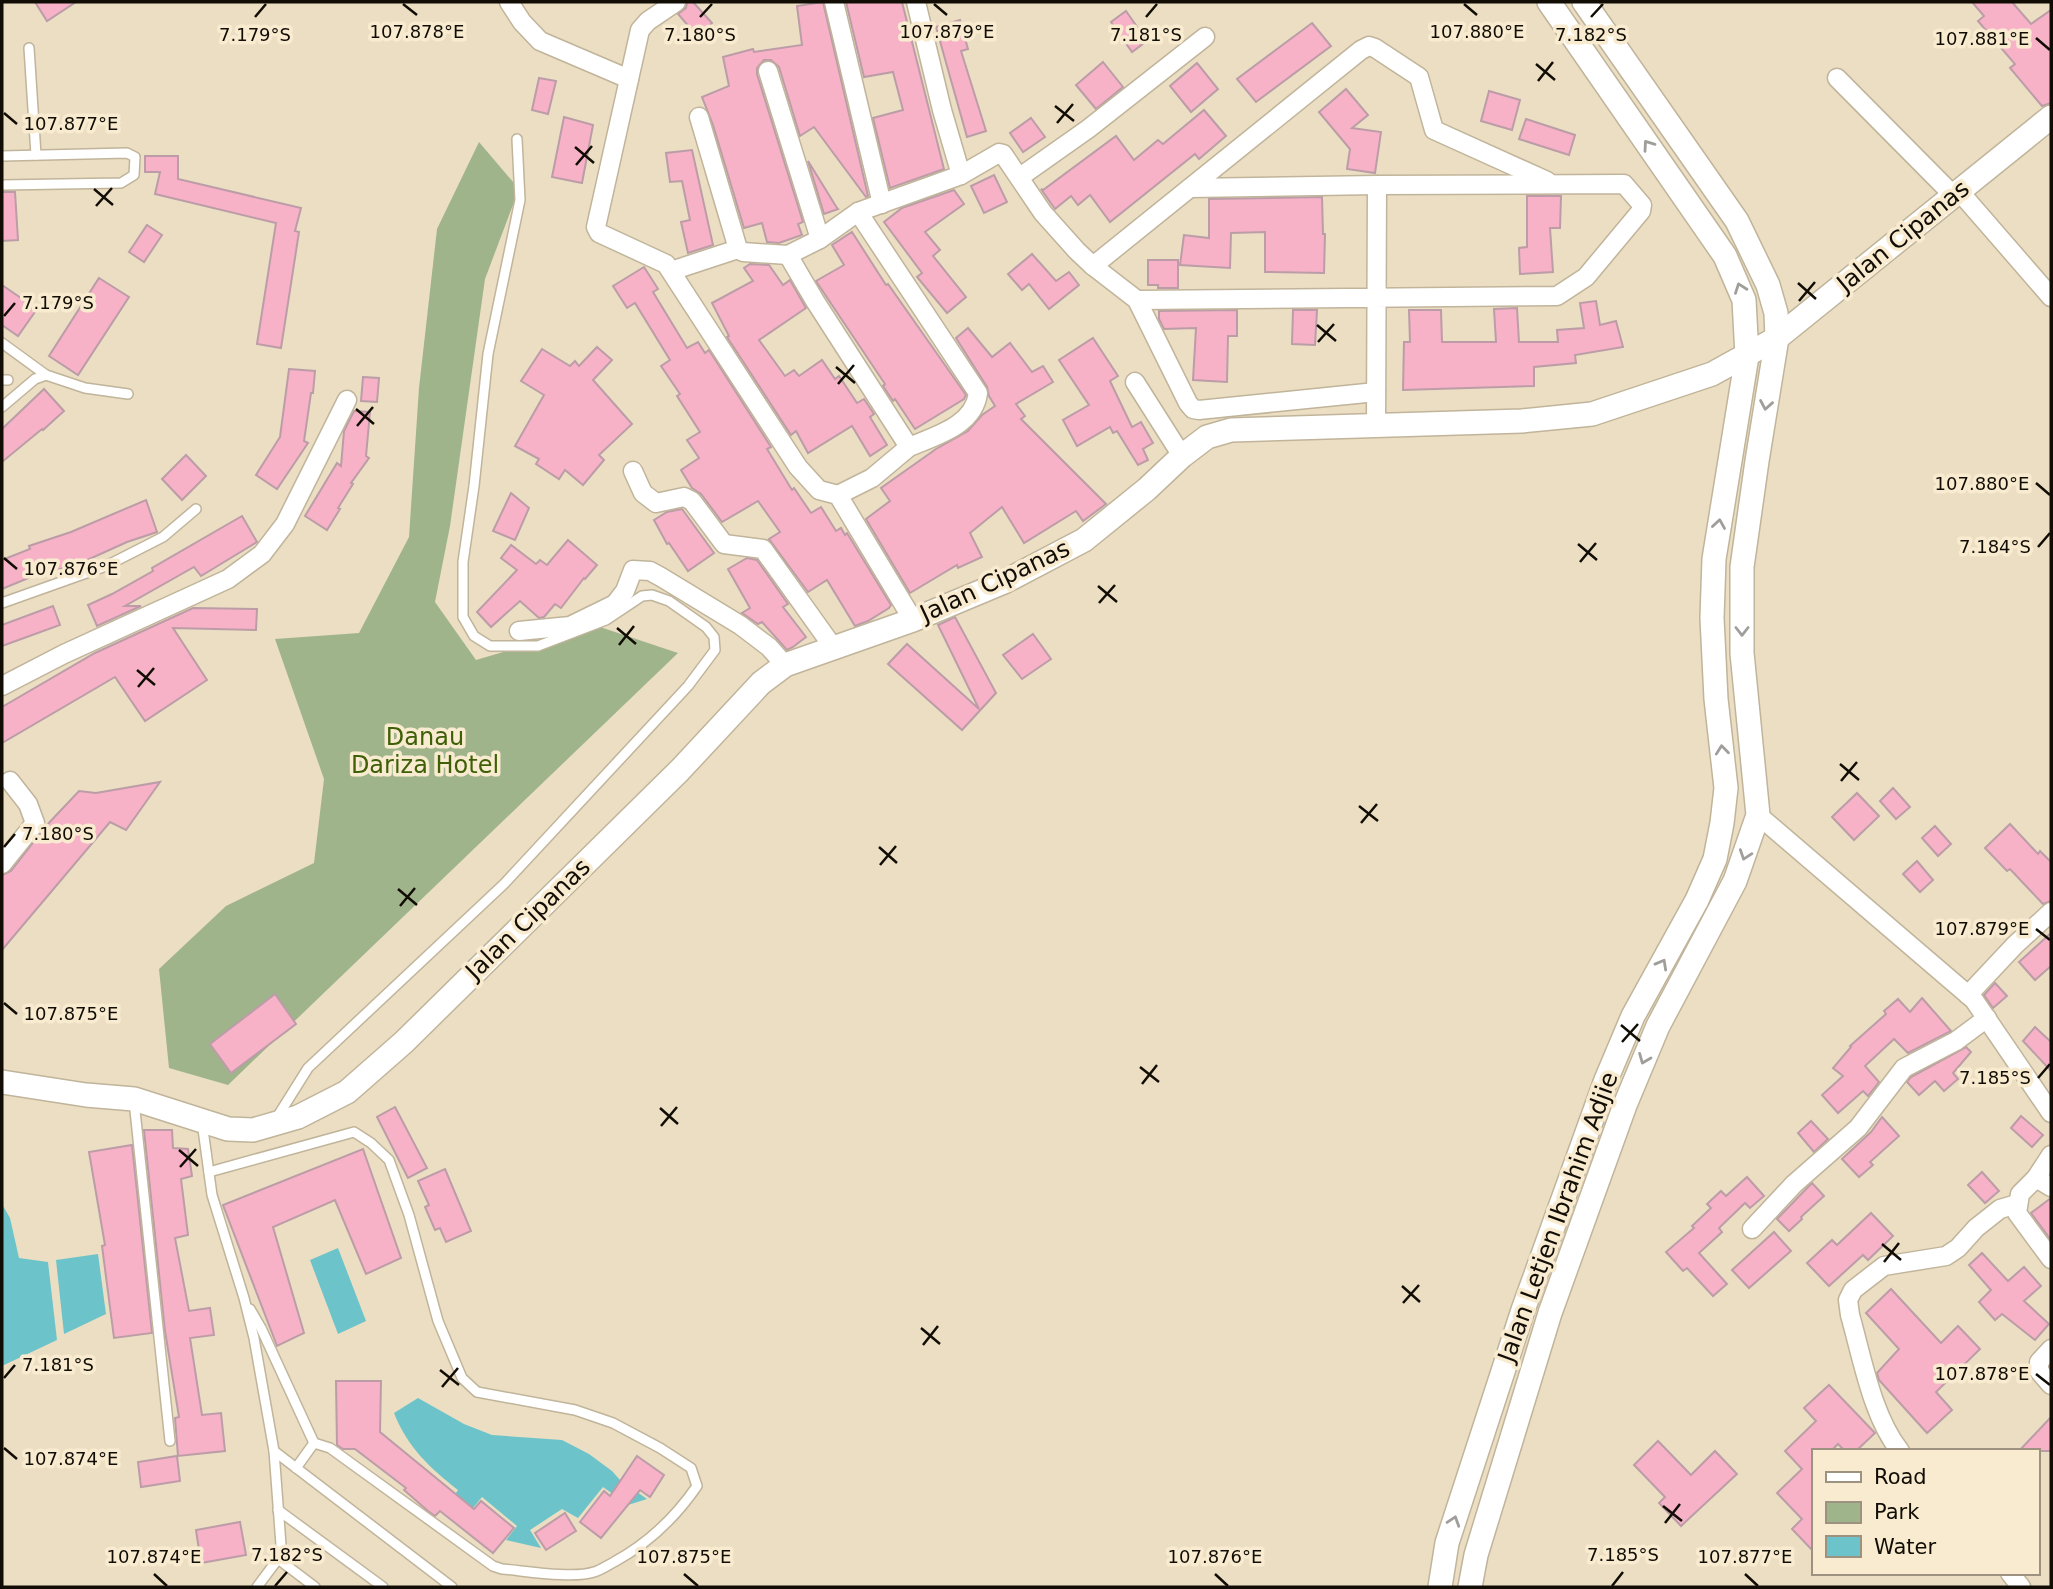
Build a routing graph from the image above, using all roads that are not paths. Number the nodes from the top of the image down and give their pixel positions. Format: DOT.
graph roads {
  1 [pos="509,2"];
  2 [pos="676,2"];
  3 [pos="834,2"];
  4 [pos="916,2"];
  5 [pos="1549,2"];
  6 [pos="1584,2"];
  7 [pos="1205,37"];
  8 [pos="30,48"];
  9 [pos="768,71"];
  10 [pos="1836,78"];
  11 [pos="629,79"];
  12 [pos="699,117"];
  13 [pos="2051,117"];
  14 [pos="517,139"];
  15 [pos="36,155"];
  16 [pos="2,156"];
  17 [pos="961,175"];
  18 [pos="1020,177"];
  19 [pos="1554,184"];
  20 [pos="2,185"];
  21 [pos="1377,185"];
  22 [pos="1190,188"];
  23 [pos="1956,193"];
  24 [pos="882,204"];
  25 [pos="858,212"];
  26 [pos="820,239"];
  27 [pos="738,249"];
  28 [pos="789,256"];
  29 [pos="1093,267"];
  30 [pos="671,271"];
  31 [pos="2051,297"];
  32 [pos="1377,298"];
  33 [pos="1138,300"];
  34 [pos="1777,338"];
  35 [pos="2,343"];
  36 [pos="1748,356"];
  37 [pos="46,375"];
  38 [pos="1135,382"];
  39 [pos="1376,392"];
  40 [pos="128,394"];
  41 [pos="346,400"];
  42 [pos="2,407"];
  43 [pos="1377,427"];
  44 [pos="909,447"];
  45 [pos="1182,456"];
  46 [pos="633,471"];
  47 [pos="838,495"];
  48 [pos="195,509"];
  49 [pos="2,603"];
  50 [pos="913,620"];
  51 [pos="519,631"];
  52 [pos="833,647"];
  53 [pos="785,665"];
  54 [pos="2,686"];
  55 [pos="10,781"];
  56 [pos="1758,816"];
  57 [pos="2,864"];
  58 [pos="2051,912"];
  59 [pos="1968,995"];
  60 [pos="1633,1016"];
  61 [pos="1987,1018"];
  62 [pos="1658,1026"];
  63 [pos="2,1082"];
  64 [pos="134,1099"];
  65 [pos="2051,1113"];
  66 [pos="201,1121"];
  67 [pos="272,1126"];
  68 [pos="2051,1155"];
  69 [pos="209,1172"];
  70 [pos="2044,1182"];
  71 [pos="2017,1204"];
  72 [pos="1752,1229"];
  73 [pos="2051,1259"];
  74 [pos="244,1298"];
  75 [pos="2051,1349"];
  76 [pos="2051,1385"];
  77 [pos="170,1441"];
  78 [pos="314,1443"];
  79 [pos="1899,1449"];
  80 [pos="274,1451"];
  81 [pos="296,1468"];
  82 [pos="278,1510"];
  83 [pos="278,1559"];
  84 [pos="257,1587"];
  85 [pos="315,1587"];
  86 [pos="383,1587"];
  87 [pos="452,1587"];
  88 [pos="1440,1587"];
  89 [pos="1470,1587"];
  1 -- 11 [label="street"];
  2 -- 11 [label="street"];
  3 -- 24 [label="street"];
  4 -- 17 [label="street"];
  36 -- 5 [label="street, Jalan Letjen Ibrahim Adjie, one-way"];
  6 -- 34 [label="street, Jalan Letjen Ibrahim Adjie"];
  7 -- 18 [label="street"];
  8 -- 15 [label="lane"];
  9 -- 26 [label="street"];
  10 -- 23 [label="street"];
  11 -- 30 [label="street"];
  12 -- 27 [label="street"];
  13 -- 23 [label="street, Jalan Cipanas"];
  14 -- 67 [label="lane"];
  15 -- 16 [label="lane"];
  15 -- 20 [label="lane"];
  17 -- 18 [label="street"];
  17 -- 24 [label="street"];
  18 -- 29 [label="street"];
  19 -- 21 [label="street"];
  19 -- 22 [label="street"];
  19 -- 32 [label="street"];
  21 -- 22 [label="street"];
  21 -- 32 [label="street"];
  22 -- 29 [label="street"];
  23 -- 31 [label="street"];
  23 -- 34 [label="street, Jalan Cipanas"];
  24 -- 25 [label="street"];
  25 -- 26 [label="street"];
  25 -- 44 [label="street"];
  26 -- 28 [label="street"];
  27 -- 28 [label="street"];
  27 -- 30 [label="street"];
  28 -- 44 [label="street"];
  29 -- 33 [label="street"];
  30 -- 47 [label="street"];
  32 -- 33 [label="street"];
  32 -- 39 [label="street"];
  33 -- 39 [label="street"];
  34 -- 36 [label="street, Jalan Cipanas"];
  34 -- 56 [label="street, Jalan Letjen Ibrahim Adjie, one-way"];
  35 -- 37 [label="lane"];
  36 -- 43 [label="street, Jalan Cipanas"];
  60 -- 36 [label="street, Jalan Letjen Ibrahim Adjie, one-way"];
  37 -- 40 [label="lane"];
  37 -- 42 [label="lane"];
  38 -- 45 [label="street"];
  39 -- 43 [label="street"];
  41 -- 54 [label="street"];
  43 -- 45 [label="street, Jalan Cipanas"];
  44 -- 47 [label="street"];
  45 -- 50 [label="street, Jalan Cipanas"];
  46 -- 52 [label="street"];
  47 -- 50 [label="street"];
  48 -- 49 [label="lane"];
  50 -- 52 [label="street, Jalan Cipanas"];
  51 -- 53 [label="street"];
  52 -- 53 [label="street, Jalan Cipanas"];
  53 -- 67 [label="street, Jalan Cipanas"];
  55 -- 57 [label="street"];
  56 -- 59 [label="street"];
  56 -- 62 [label="street, Jalan Letjen Ibrahim Adjie, one-way"];
  58 -- 59 [label="street"];
  59 -- 61 [label="street"];
  60 -- 62 [label="street"];
  88 -- 60 [label="street, Jalan Letjen Ibrahim Adjie, one-way"];
  61 -- 65 [label="street"];
  61 -- 72 [label="street"];
  62 -- 89 [label="street, Jalan Letjen Ibrahim Adjie, one-way"];
  63 -- 64 [label="street, Jalan Cipanas"];
  64 -- 66 [label="street, Jalan Cipanas"];
  64 -- 77 [label="lane"];
  66 -- 67 [label="street, Jalan Cipanas"];
  66 -- 69 [label="lane"];
  68 -- 70 [label="street"];
  69 -- 74 [label="lane"];
  69 -- 78 [label="lane"];
  70 -- 71 [label="street"];
  71 -- 73 [label="street"];
  71 -- 79 [label="street"];
  74 -- 78 [label="lane"];
  74 -- 80 [label="lane"];
  75 -- 76 [label="street"];
  78 -- 81 [label="lane"];
  80 -- 81 [label="lane"];
  80 -- 82 [label="lane"];
  81 -- 87 [label="lane"];
  82 -- 83 [label="lane"];
  82 -- 86 [label="lane"];
  83 -- 84 [label="lane"];
  83 -- 85 [label="lane"];
}
